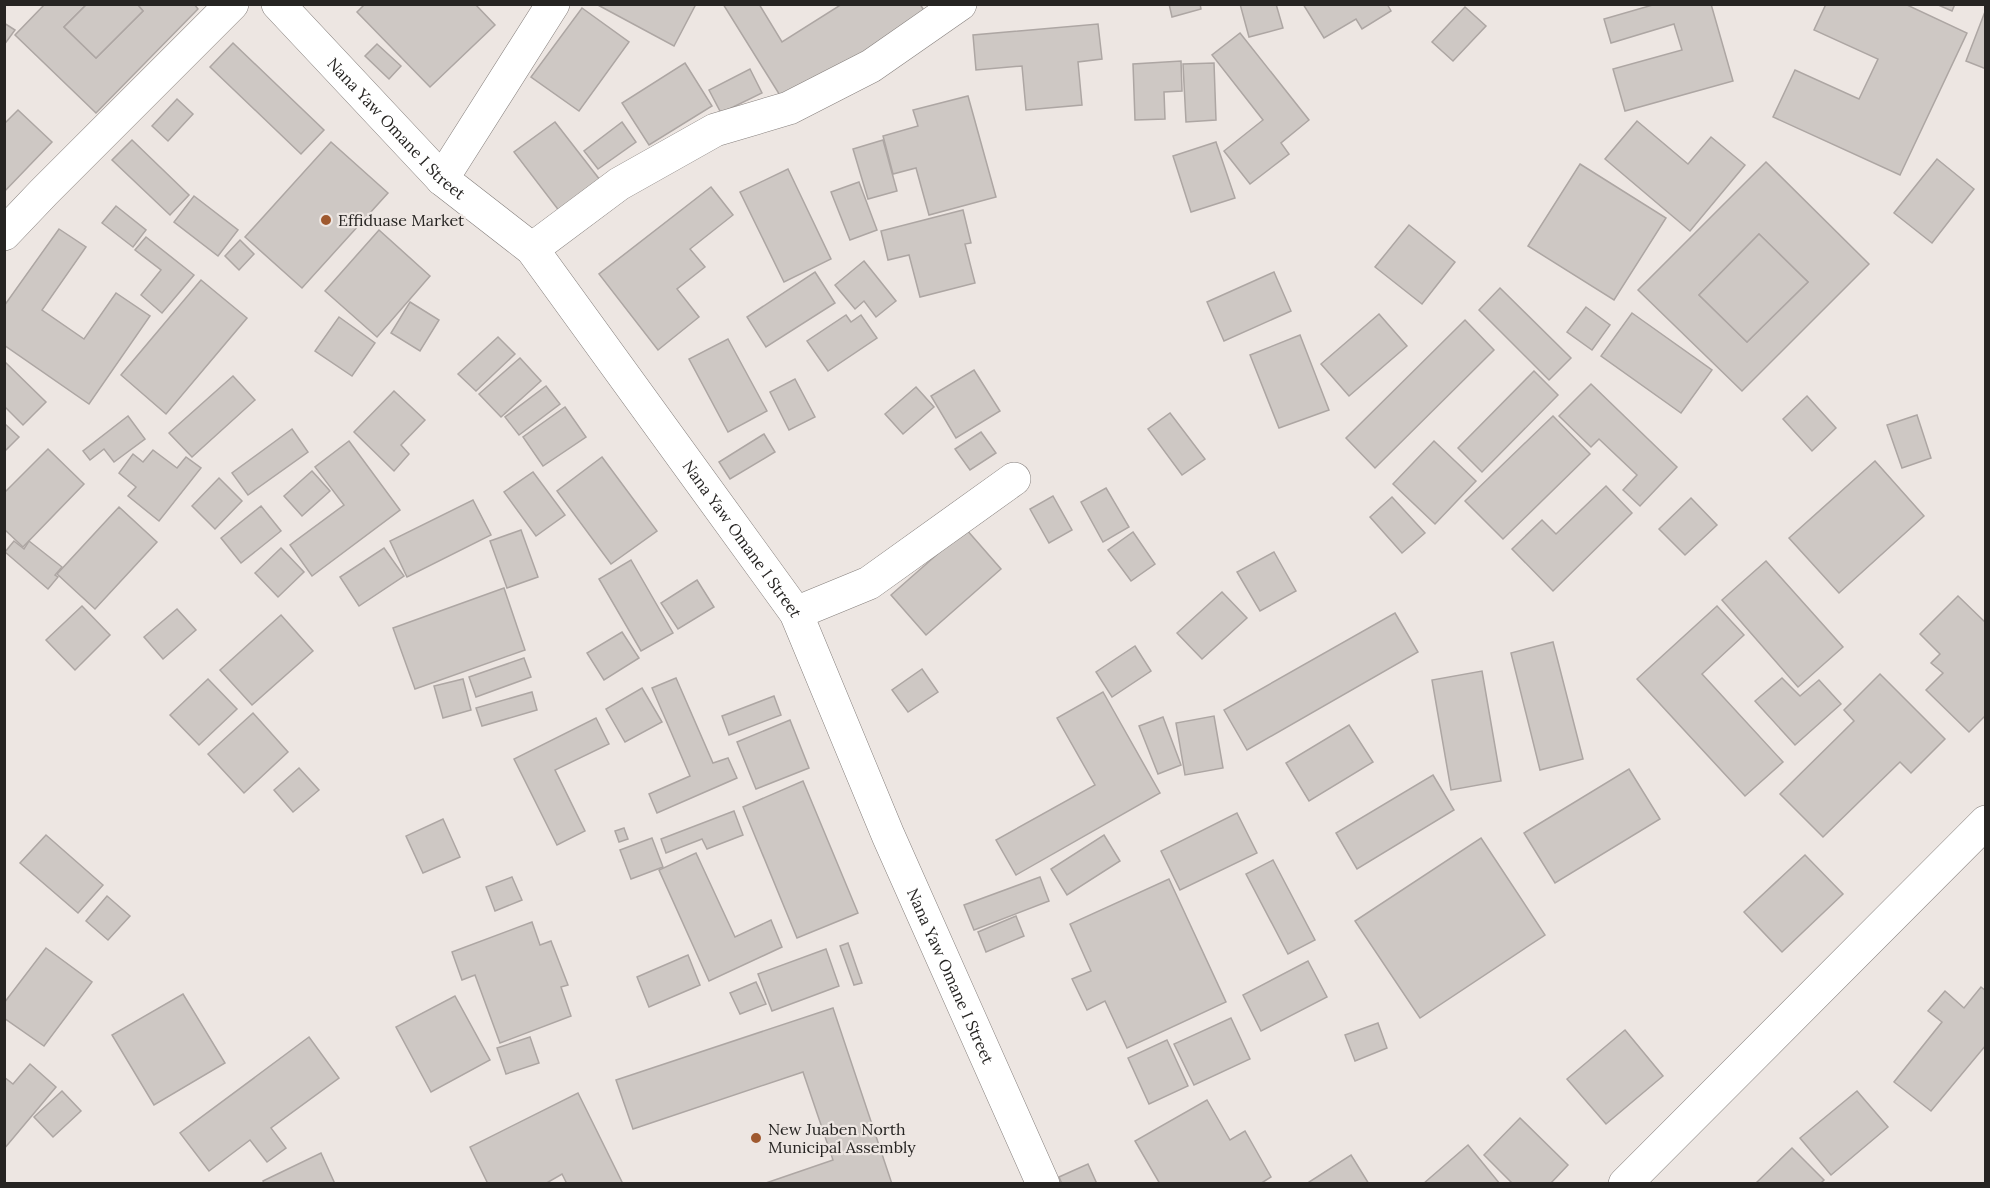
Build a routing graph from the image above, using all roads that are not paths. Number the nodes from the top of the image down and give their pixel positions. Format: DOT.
graph roads {
  1 [pos="232,4"];
  2 [pos="278,4"];
  3 [pos="553,4"];
  4 [pos="960,4"];
  5 [pos="442,179"];
  6 [pos="4,234"];
  7 [pos="532,249"];
  8 [pos="1014,479"];
  9 [pos="796,613"];
  10 [pos="1986,822"];
  11 [pos="1043,1184"];
  12 [pos="1625,1184"];
  1 -- 6 [label="main road"];
  2 -- 5 [label="main road, Nana Yaw Omane I Street"];
  3 -- 5 [label="main road"];
  4 -- 7 [label="main road"];
  5 -- 7 [label="main road, Nana Yaw Omane I Street"];
  7 -- 9 [label="main road, Nana Yaw Omane I Street"];
  8 -- 9 [label="main road"];
  9 -- 11 [label="main road, Nana Yaw Omane I Street"];
  10 -- 12 [label="main road"];
}
